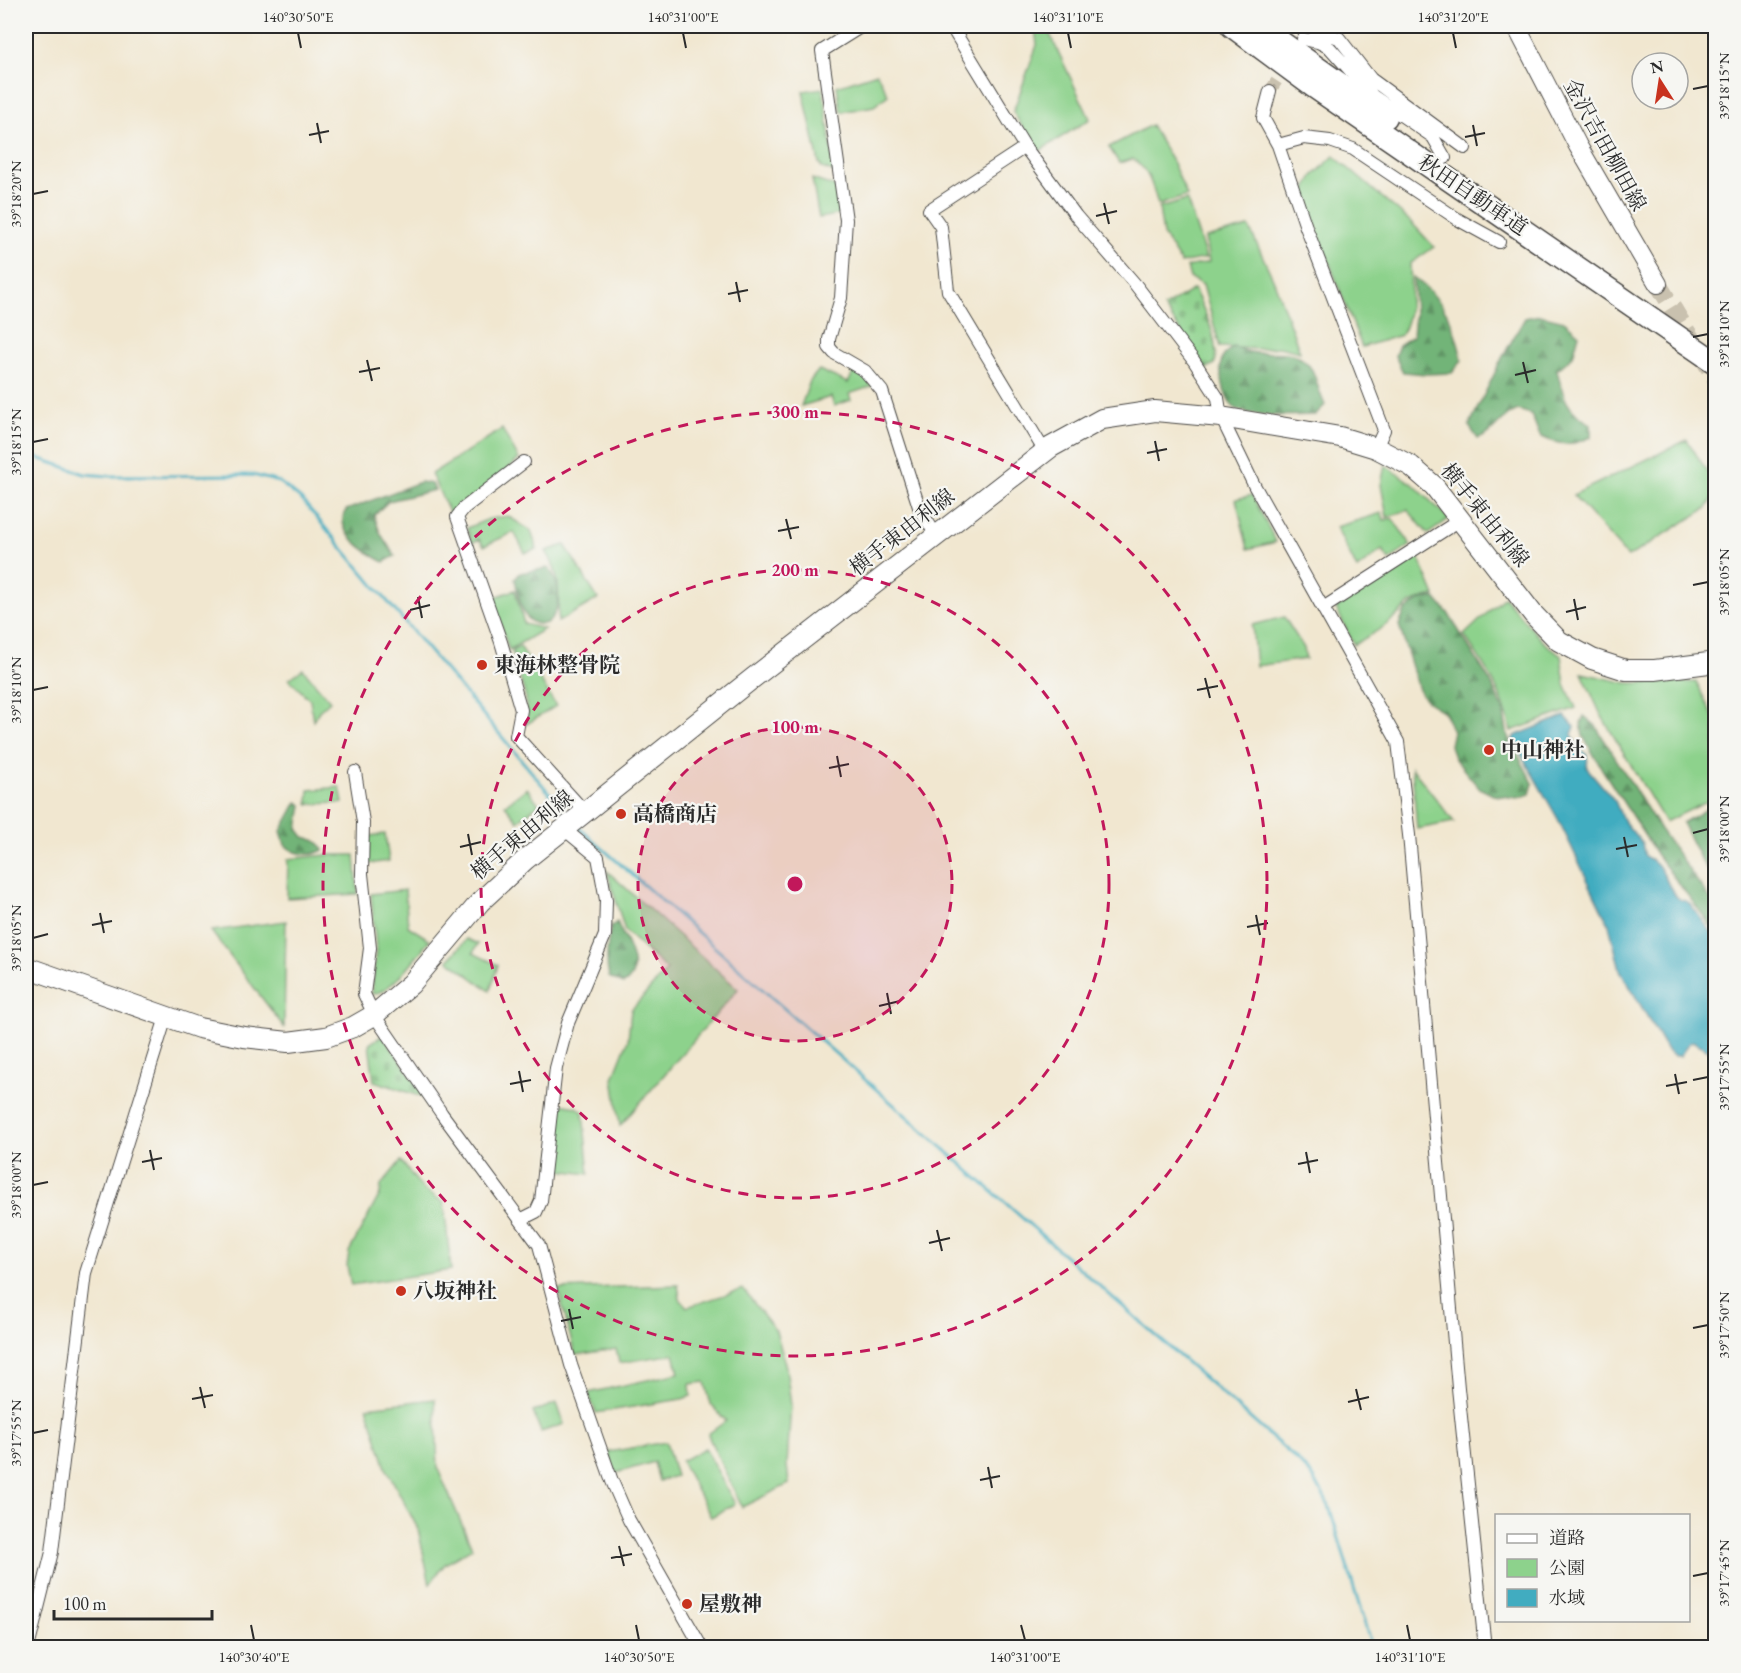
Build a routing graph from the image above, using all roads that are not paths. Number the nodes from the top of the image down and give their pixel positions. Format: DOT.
graph roads {
  1 [pos="862,26"];
  2 [pos="951,26"];
  3 [pos="1232,26"];
  4 [pos="1258,26"];
  5 [pos="1516,26"];
  6 [pos="1317,28"];
  7 [pos="1270,91"];
  8 [pos="1278,146"];
  9 [pos="1025,147"];
  10 [pos="1455,153"];
  11 [pos="1499,242"];
  12 [pos="1658,284"];
  13 [pos="1716,345"];
  14 [pos="1716,363"];
  15 [pos="1221,417"];
  16 [pos="1376,448"];
  17 [pos="1045,452"];
  18 [pos="524,462"];
  19 [pos="1460,520"];
  20 [pos="936,536"];
  21 [pos="1323,608"];
  22 [pos="1716,662"];
  23 [pos="355,772"];
  24 [pos="585,812"];
  25 [pos="564,829"];
  26 [pos="26,967"];
  27 [pos="374,1015"];
  28 [pos="166,1017"];
  29 [pos="522,1219"];
  30 [pos="28,1647"];
  31 [pos="702,1647"];
  32 [pos="1485,1647"];
  1 -- 20 [label="street"];
  2 -- 9 [label="street"];
  3 -- 14 [label="highway, 秋田自動車道"];
  4 -- 10 [label="highway, 秋田自動車道"];
  5 -- 12 [label="main road, 金沢吉田柳田線"];
  6 -- 10 [label="street"];
  6 -- 10 [label="street"];
  7 -- 8 [label="street"];
  8 -- 11 [label="street"];
  8 -- 16 [label="street"];
  9 -- 15 [label="street"];
  9 -- 17 [label="street"];
  10 -- 13 [label="highway, 秋田自動車道"];
  15 -- 16 [label="main road, 横手東由利線"];
  15 -- 17 [label="main road, 横手東由利線"];
  15 -- 21 [label="street"];
  16 -- 19 [label="main road, 横手東由利線"];
  17 -- 20 [label="main road, 横手東由利線"];
  18 -- 24 [label="street"];
  19 -- 21 [label="street"];
  19 -- 22 [label="main road, 横手東由利線"];
  20 -- 24 [label="main road, 横手東由利線"];
  21 -- 32 [label="street"];
  23 -- 27 [label="street"];
  24 -- 25 [label="main road, 横手東由利線"];
  25 -- 27 [label="main road, 横手東由利線"];
  25 -- 29 [label="street"];
  26 -- 28 [label="main road, 横手東由利線"];
  27 -- 28 [label="main road, 横手東由利線"];
  27 -- 29 [label="street"];
  28 -- 30 [label="street"];
  29 -- 31 [label="street"];
}
